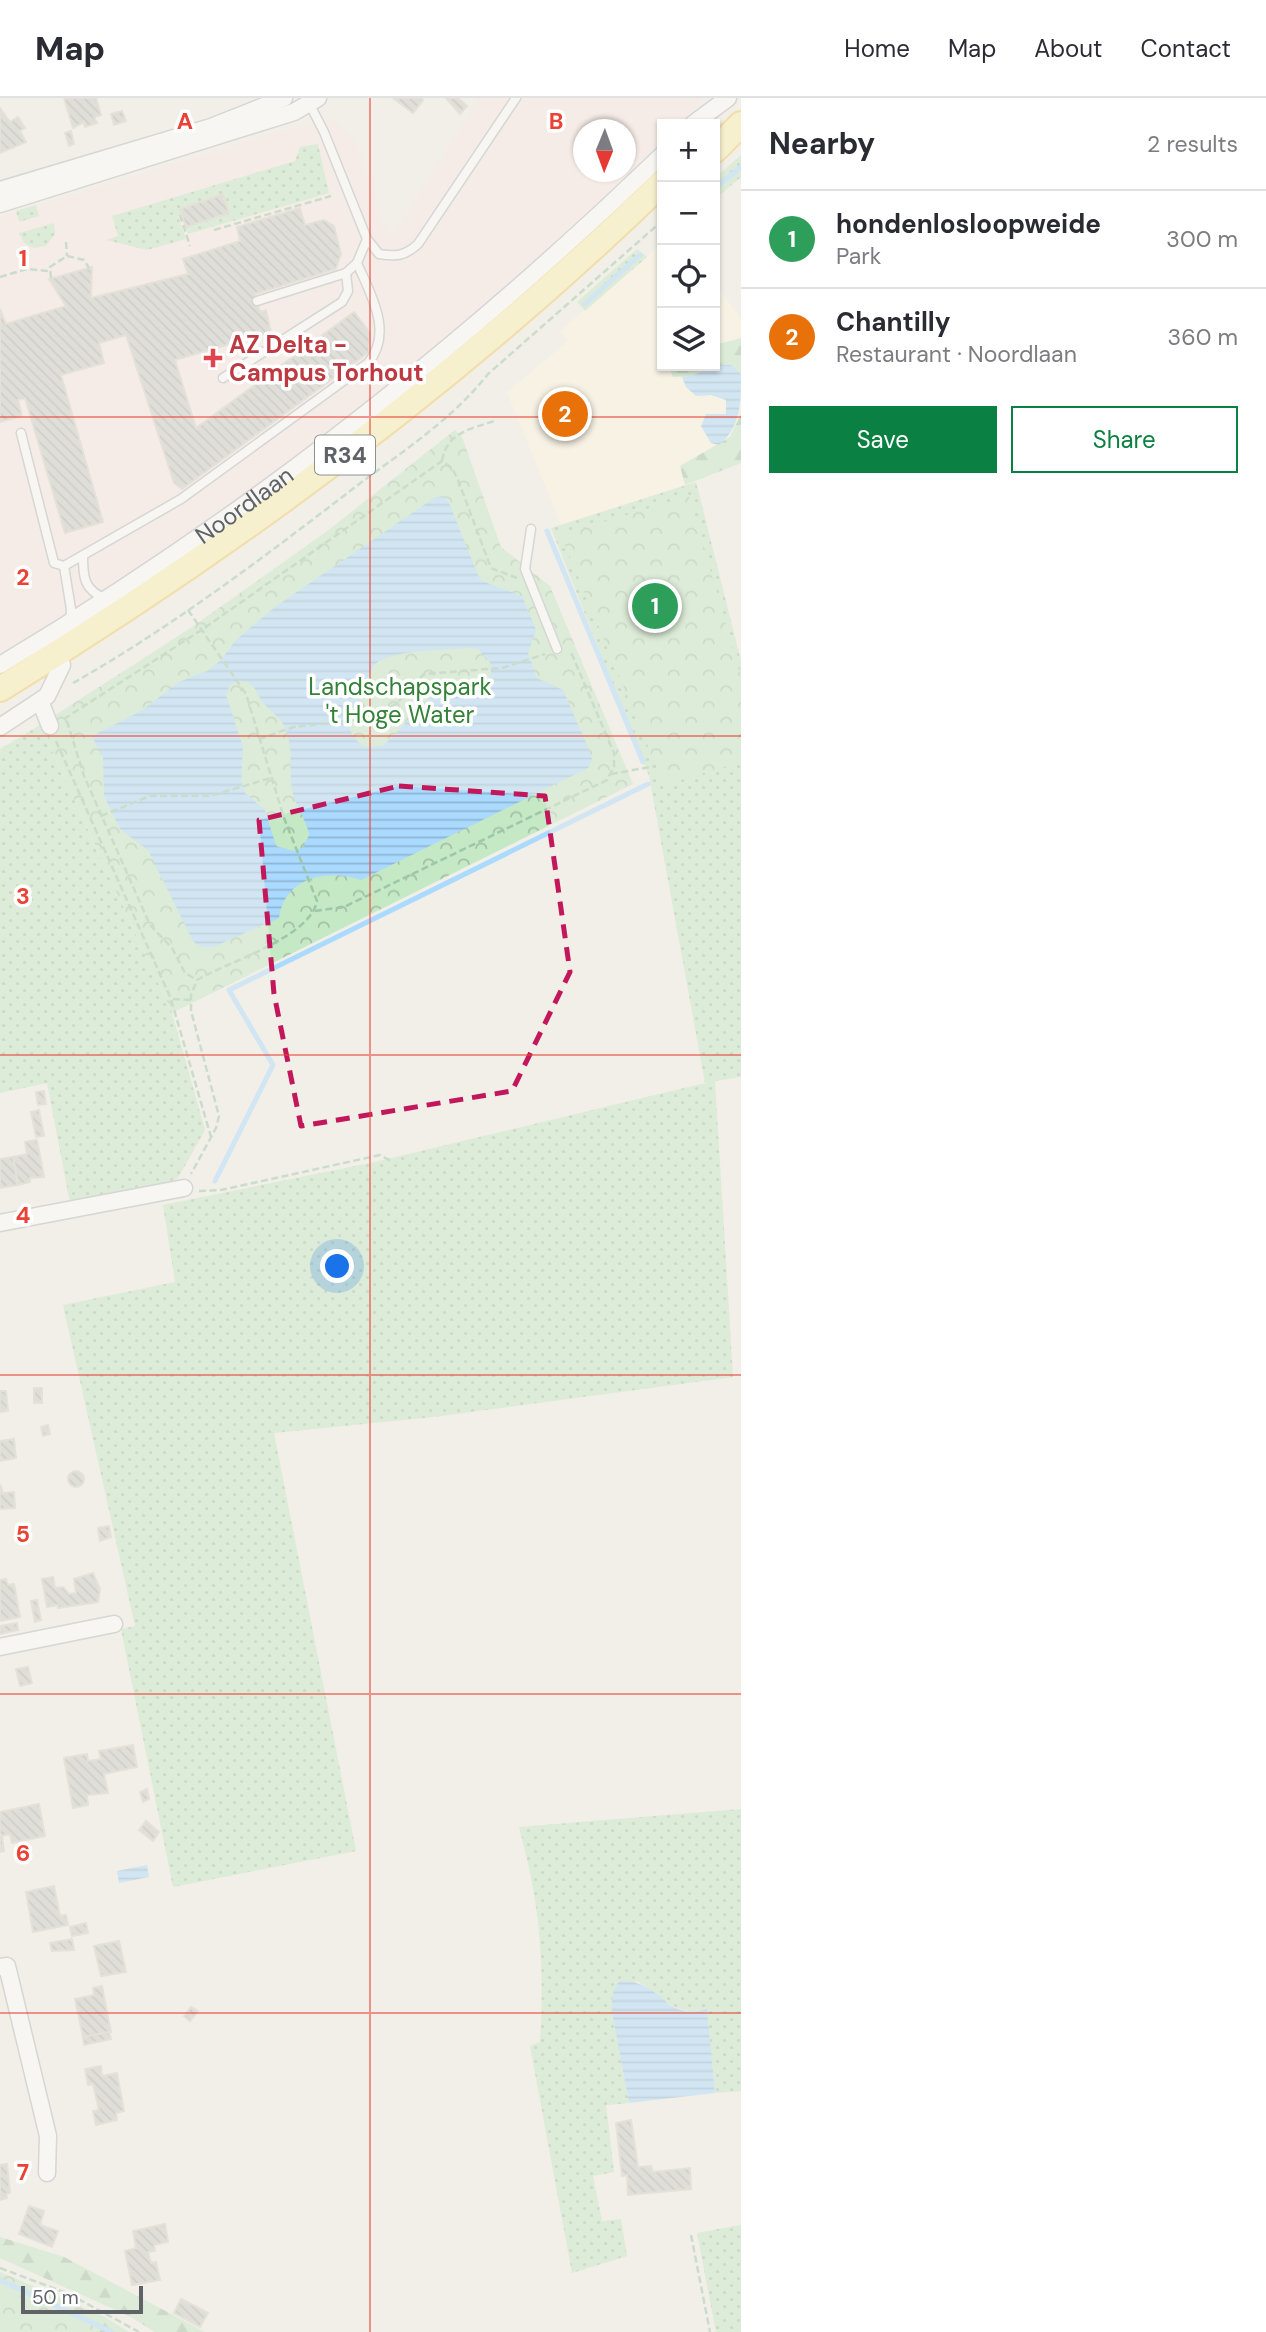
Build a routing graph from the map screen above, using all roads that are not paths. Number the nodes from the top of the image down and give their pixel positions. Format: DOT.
graph roads {
  1 [pos="284,98"];
  2 [pos="516,98"];
  3 [pos="728,98"];
  4 [pos="311,100"];
  5 [pos="741,107"];
  6 [pos="701,119"];
  7 [pos="741,124"];
  8 [pos="720,127"];
  9 [pos="212,132"];
  10 [pos="720,145"];
  11 [pos="657,160"];
  12 [pos="657,188"];
  13 [pos="1,194"];
  14 [pos="657,205"];
  15 [pos="368,239"];
  16 [pos="357,263"];
  17 [pos="346,273"];
  18 [pos="257,300"];
  19 [pos="223,378"];
  20 [pos="21,433"];
  21 [pos="531,529"];
  22 [pos="83,556"];
  23 [pos="64,566"];
  24 [pos="105,599"];
  25 [pos="70,622"];
  26 [pos="557,649"];
  27 [pos="0,665"];
  28 [pos="62,665"];
  29 [pos="0,689"];
  30 [pos="45,696"];
  31 [pos="0,703"];
  32 [pos="50,726"];
  33 [pos="0,727"];
  34 [pos="184,1188"];
  35 [pos="0,1223"];
  36 [pos="114,1624"];
  37 [pos="0,1647"];
  38 [pos="0,1967"];
  39 [pos="47,2174"];
  1 -- 9 [label="street"];
  2 -- 15 [label="lane"];
  3 -- 6 [label="street"];
  4 -- 9 [label="street"];
  4 -- 15 [label="lane"];
  5 -- 8 [label="main road"];
  7 -- 10 [label="main road"];
  9 -- 13 [label="street"];
  11 -- 24 [label="street, Noordlaan"];
  12 -- 29 [label="main road, Noordlaan / R34"];
  14 -- 28 [label="main road, Noordlaan / R34"];
  15 -- 16 [label="lane"];
  16 -- 17 [label="lane"];
  16 -- 22 [label="lane"];
  17 -- 18 [label="lane"];
  17 -- 19 [label="lane"];
  20 -- 23 [label="lane"];
  21 -- 26 [label="lane"];
  22 -- 23 [label="lane"];
  22 -- 24 [label="lane"];
  23 -- 25 [label="lane"];
  24 -- 25 [label="street, Noordlaan"];
  25 -- 27 [label="street, Noordlaan"];
  28 -- 30 [label="street"];
  28 -- 31 [label="main road, Noordlaan / R34"];
  30 -- 32 [label="street"];
  30 -- 33 [label="street"];
  34 -- 35 [label="street"];
  36 -- 37 [label="street"];
  38 -- 39 [label="street"];
}
